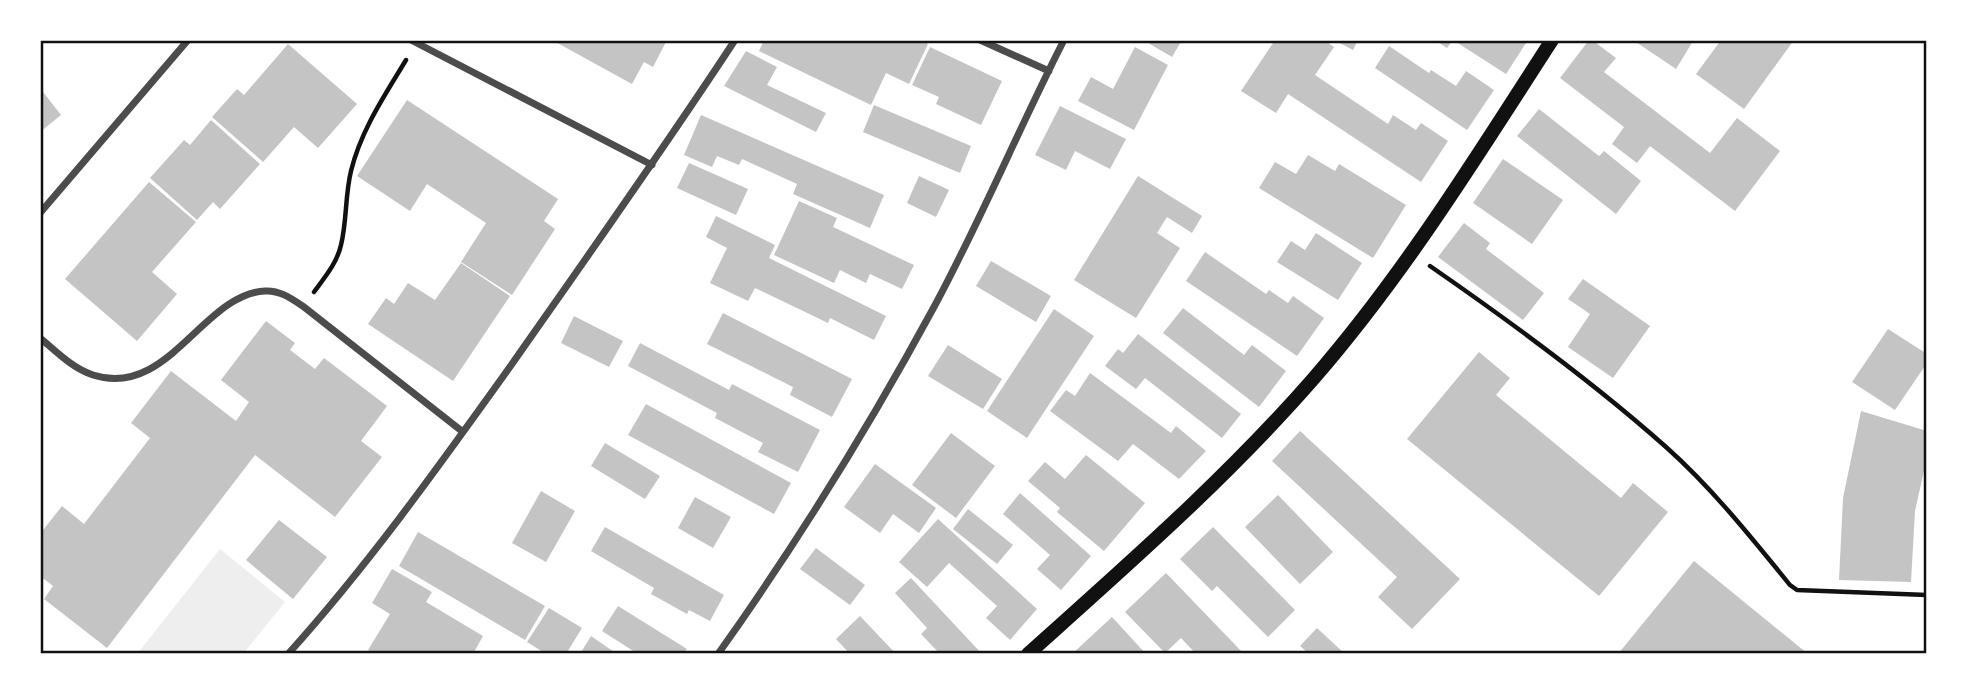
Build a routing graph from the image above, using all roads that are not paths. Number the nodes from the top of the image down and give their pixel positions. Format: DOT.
graph roads {
  1 [pos="188,40"];
  2 [pos="735,40"];
  3 [pos="980,40"];
  4 [pos="1065,40"];
  5 [pos="1552,40"];
  6 [pos="415,41"];
  7 [pos="1049,71"];
  8 [pos="652,164"];
  9 [pos="40,213"];
  10 [pos="40,338"];
  11 [pos="463,432"];
  12 [pos="288,654"];
  13 [pos="718,654"];
  14 [pos="1028,654"];
  1 -- 9 [label="street"];
  2 -- 8 [label="street"];
  3 -- 7 [label="street"];
  4 -- 7 [label="street"];
  5 -- 14 [label="main road"];
  6 -- 8 [label="street"];
  7 -- 13 [label="street"];
  8 -- 11 [label="street"];
  10 -- 11 [label="street"];
  11 -- 12 [label="street"];
}
